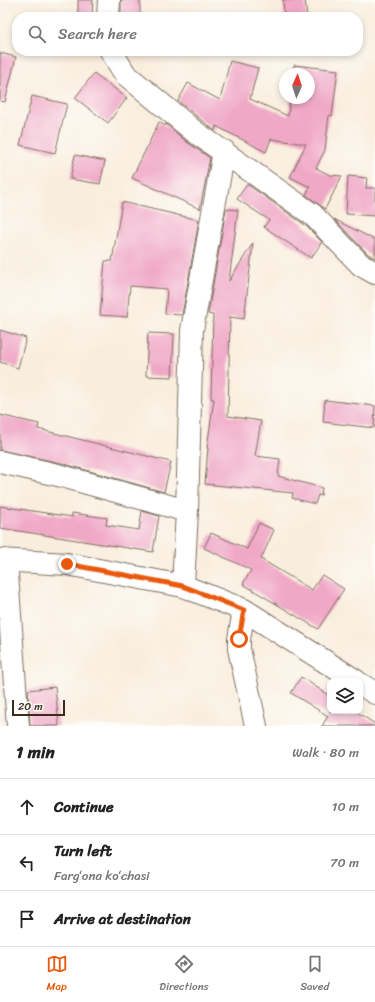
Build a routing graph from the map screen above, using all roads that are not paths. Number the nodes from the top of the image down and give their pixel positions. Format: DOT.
graph roads {
  1 [pos="109,0"];
  2 [pos="108,12"];
  3 [pos="114,56"];
  4 [pos="224,151"];
  5 [pos="375,273"];
  6 [pos="0,462"];
  7 [pos="187,511"];
  8 [pos="3,560"];
  9 [pos="183,586"];
  10 [pos="244,610"];
  11 [pos="351,678"];
  12 [pos="363,686"];
  13 [pos="375,693"];
  14 [pos="18,726"];
  15 [pos="256,726"];
  1 -- 2 [label="street"];
  3 -- 4 [label="street"];
  4 -- 5 [label="street"];
  4 -- 7 [label="street"];
  6 -- 7 [label="street"];
  7 -- 9 [label="street"];
  8 -- 9 [label="street"];
  8 -- 14 [label="street"];
  9 -- 10 [label="street"];
  10 -- 11 [label="street"];
  10 -- 15 [label="street"];
  12 -- 13 [label="street"];
}
